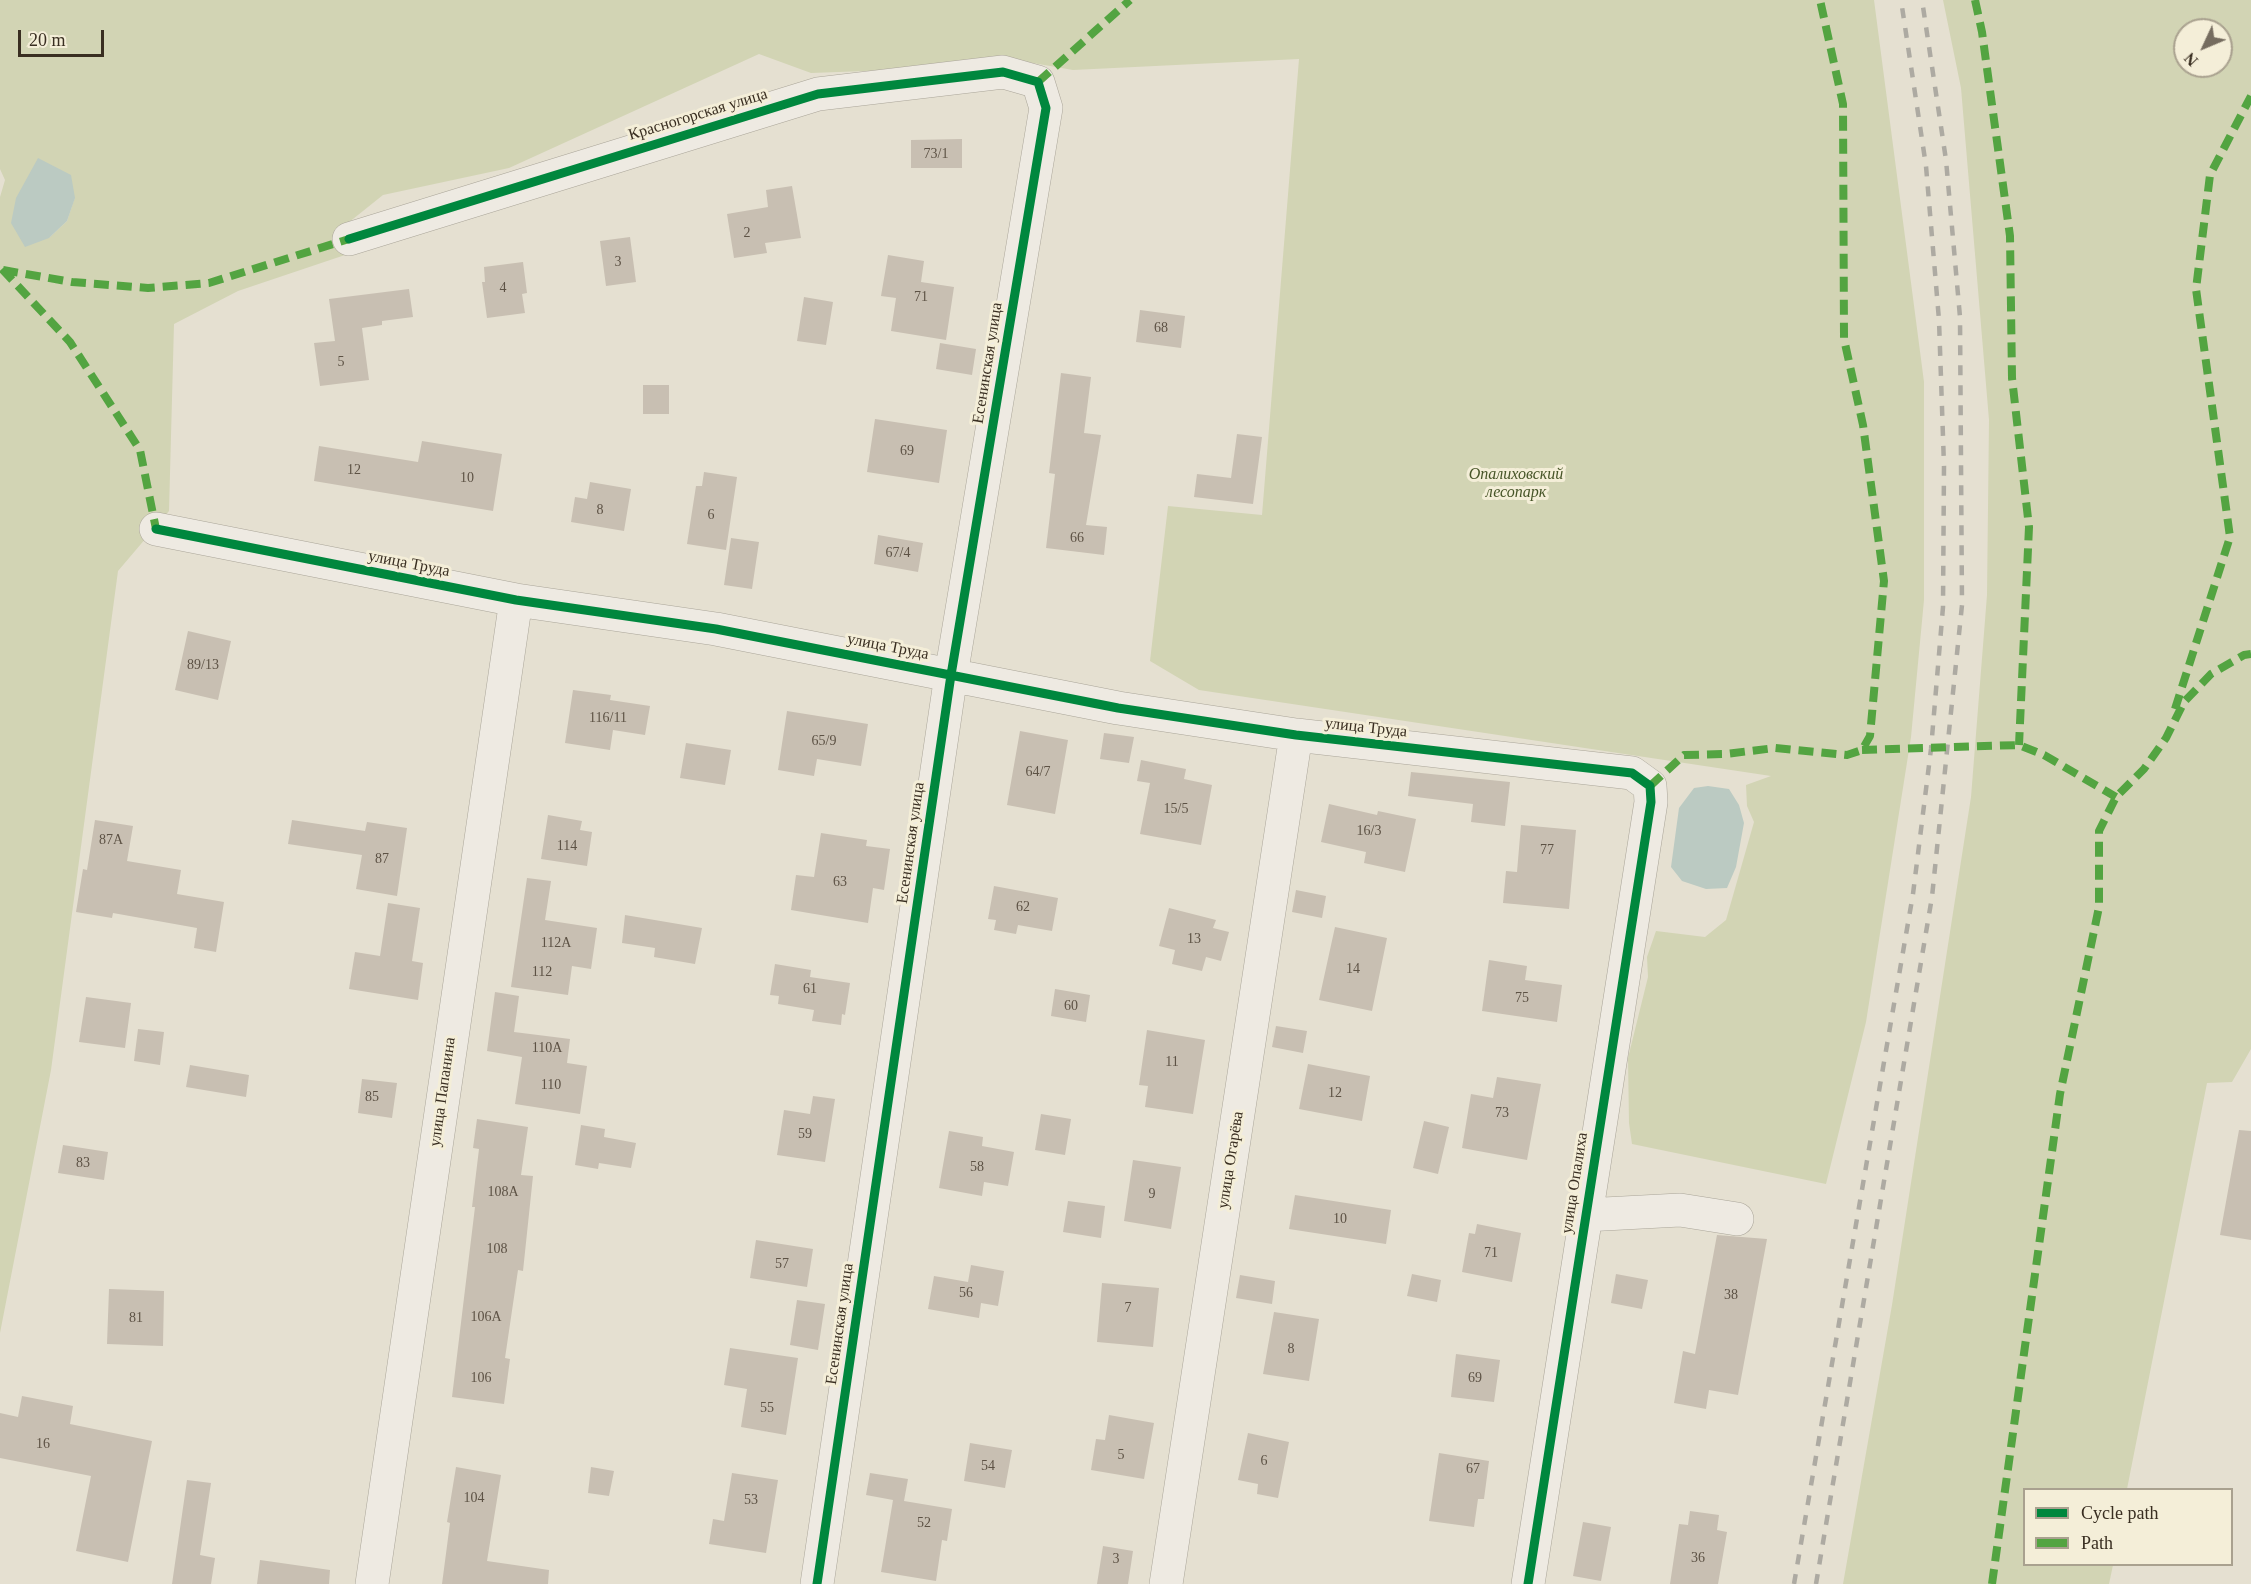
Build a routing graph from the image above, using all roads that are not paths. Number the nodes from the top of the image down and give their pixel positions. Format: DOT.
graph roads {
  1 [pos="1046,108"];
  2 [pos="349,239"];
  3 [pos="156,529"];
  4 [pos="516,600"];
  5 [pos="951,675"];
  6 [pos="1296,735"];
  7 [pos="1650,786"];
  8 [pos="1585,1215"];
  9 [pos="1737,1219"];
  10 [pos="372,1584"];
  11 [pos="817,1584"];
  12 [pos="1166,1584"];
  13 [pos="1528,1584"];
  1 -- 2 [label="street, Красногорская улица"];
  1 -- 5 [label="street, Есенинская улица"];
  3 -- 4 [label="street, улица Труда"];
  4 -- 5 [label="street, улица Труда"];
  4 -- 10 [label="street, улица Папанина"];
  5 -- 6 [label="street, улица Труда"];
  5 -- 11 [label="street, Есенинская улица"];
  6 -- 7 [label="street, улица Труда"];
  6 -- 12 [label="street, улица Огарёва"];
  7 -- 8 [label="street, улица Опалиха"];
  8 -- 9 [label="street"];
  8 -- 13 [label="street, улица Опалиха"];
}
